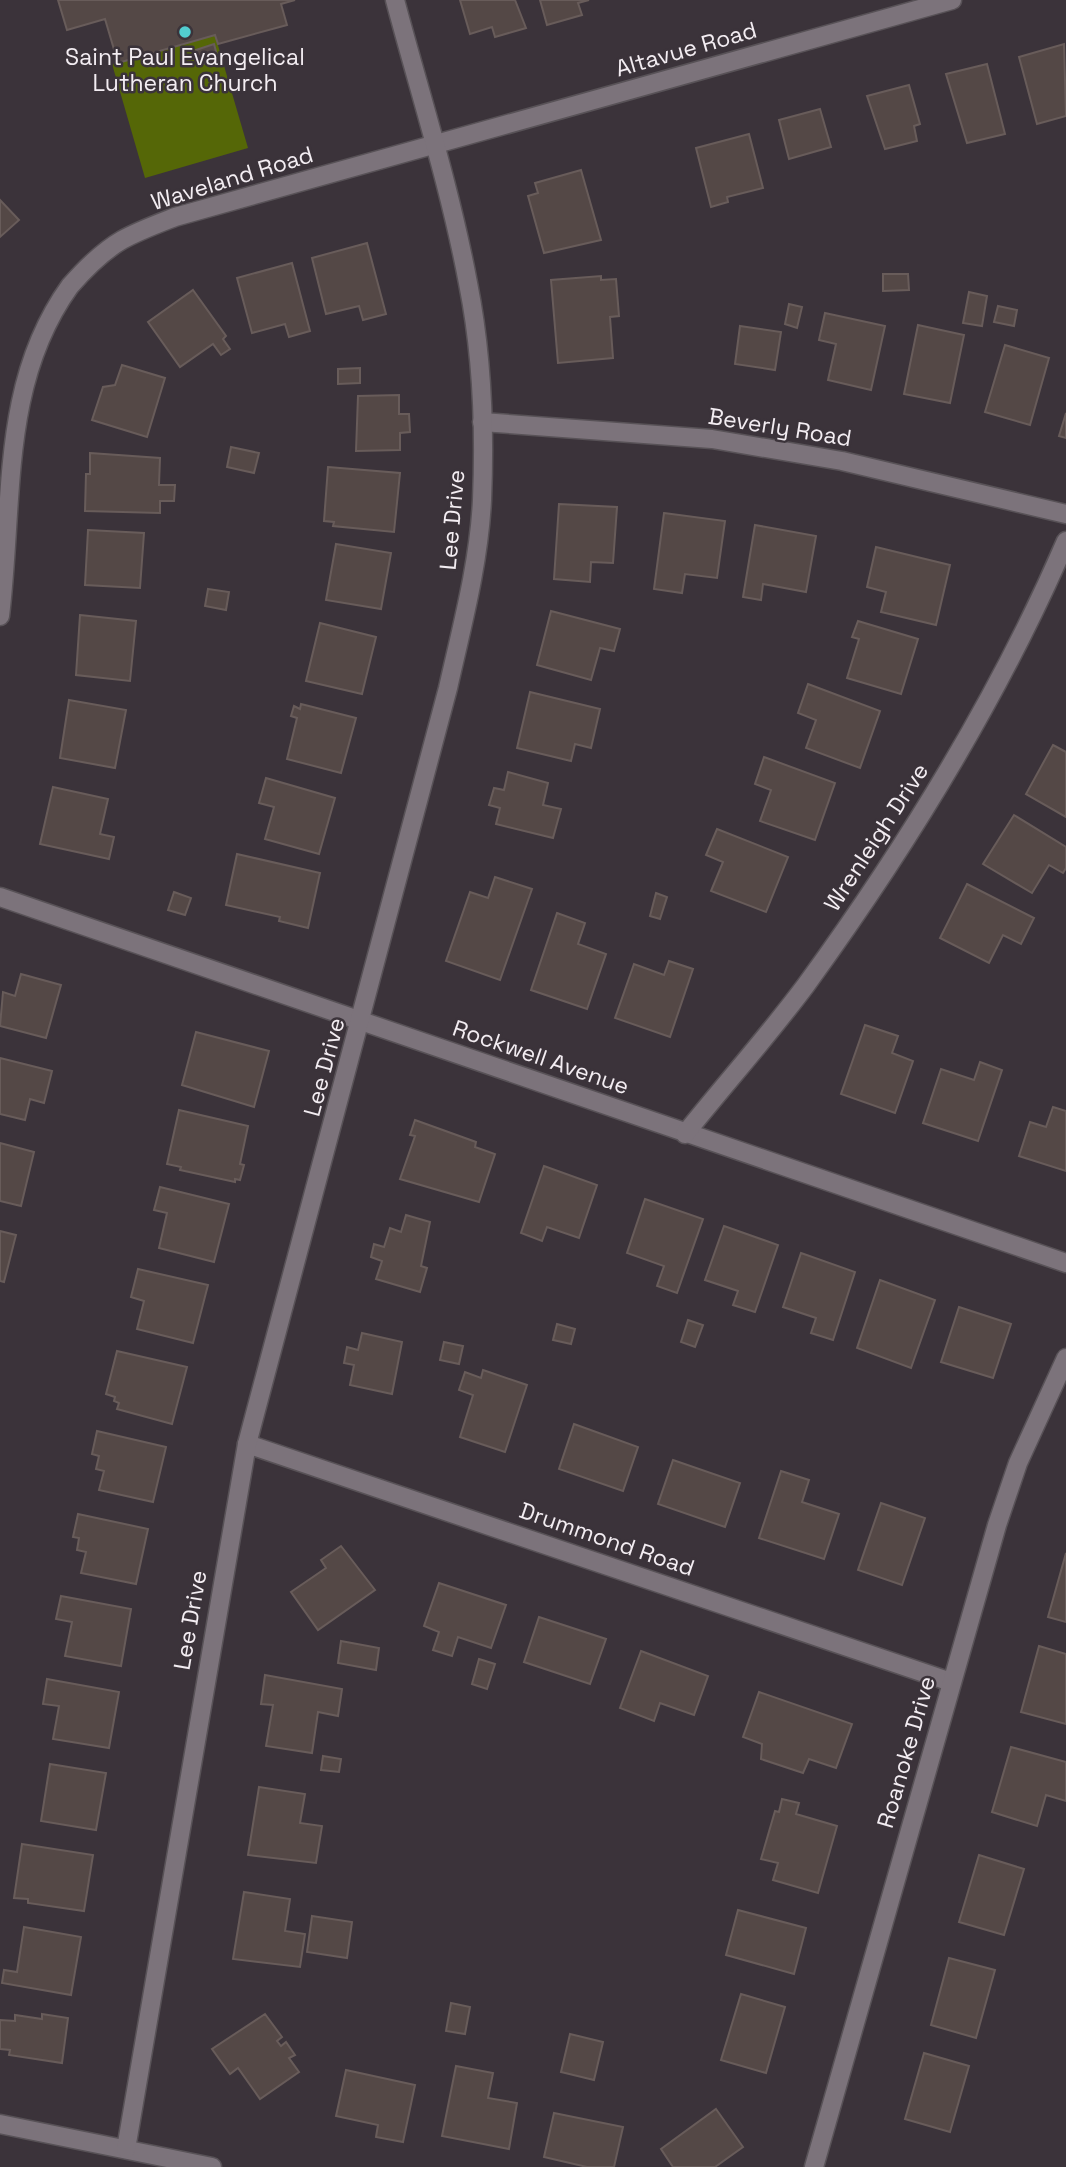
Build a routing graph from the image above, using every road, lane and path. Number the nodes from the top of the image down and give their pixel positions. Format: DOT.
graph roads {
  1 [pos="394,0"];
  2 [pos="952,0"];
  3 [pos="434,145"];
  4 [pos="482,422"];
  5 [pos="1066,514"];
  6 [pos="1066,541"];
  7 [pos="0,616"];
  8 [pos="0,897"];
  9 [pos="362,1021"];
  10 [pos="685,1133"];
  11 [pos="1066,1263"];
  12 [pos="1066,1358"];
  13 [pos="247,1444"];
  14 [pos="951,1682"];
  15 [pos="0,2124"];
  16 [pos="126,2150"];
  17 [pos="212,2167"];
  18 [pos="814,2167"];
  1 -- 3 [label="street, Lee Drive"];
  2 -- 3 [label="street, Altavue Road"];
  3 -- 4 [label="street, Lee Drive"];
  3 -- 7 [label="street, Waveland Road"];
  4 -- 5 [label="street, Beverly Road"];
  4 -- 9 [label="street, Lee Drive"];
  6 -- 10 [label="street, Wrenleigh Drive"];
  8 -- 9 [label="street, Rockwell Avenue"];
  9 -- 10 [label="street, Rockwell Avenue"];
  9 -- 13 [label="street, Lee Drive"];
  10 -- 11 [label="street, Rockwell Avenue"];
  12 -- 14 [label="street, Roanoke Drive"];
  13 -- 14 [label="street, Drummond Road"];
  13 -- 16 [label="street, Lee Drive"];
  14 -- 18 [label="street, Roanoke Drive"];
  15 -- 16 [label="street"];
  16 -- 17 [label="street"];
}
